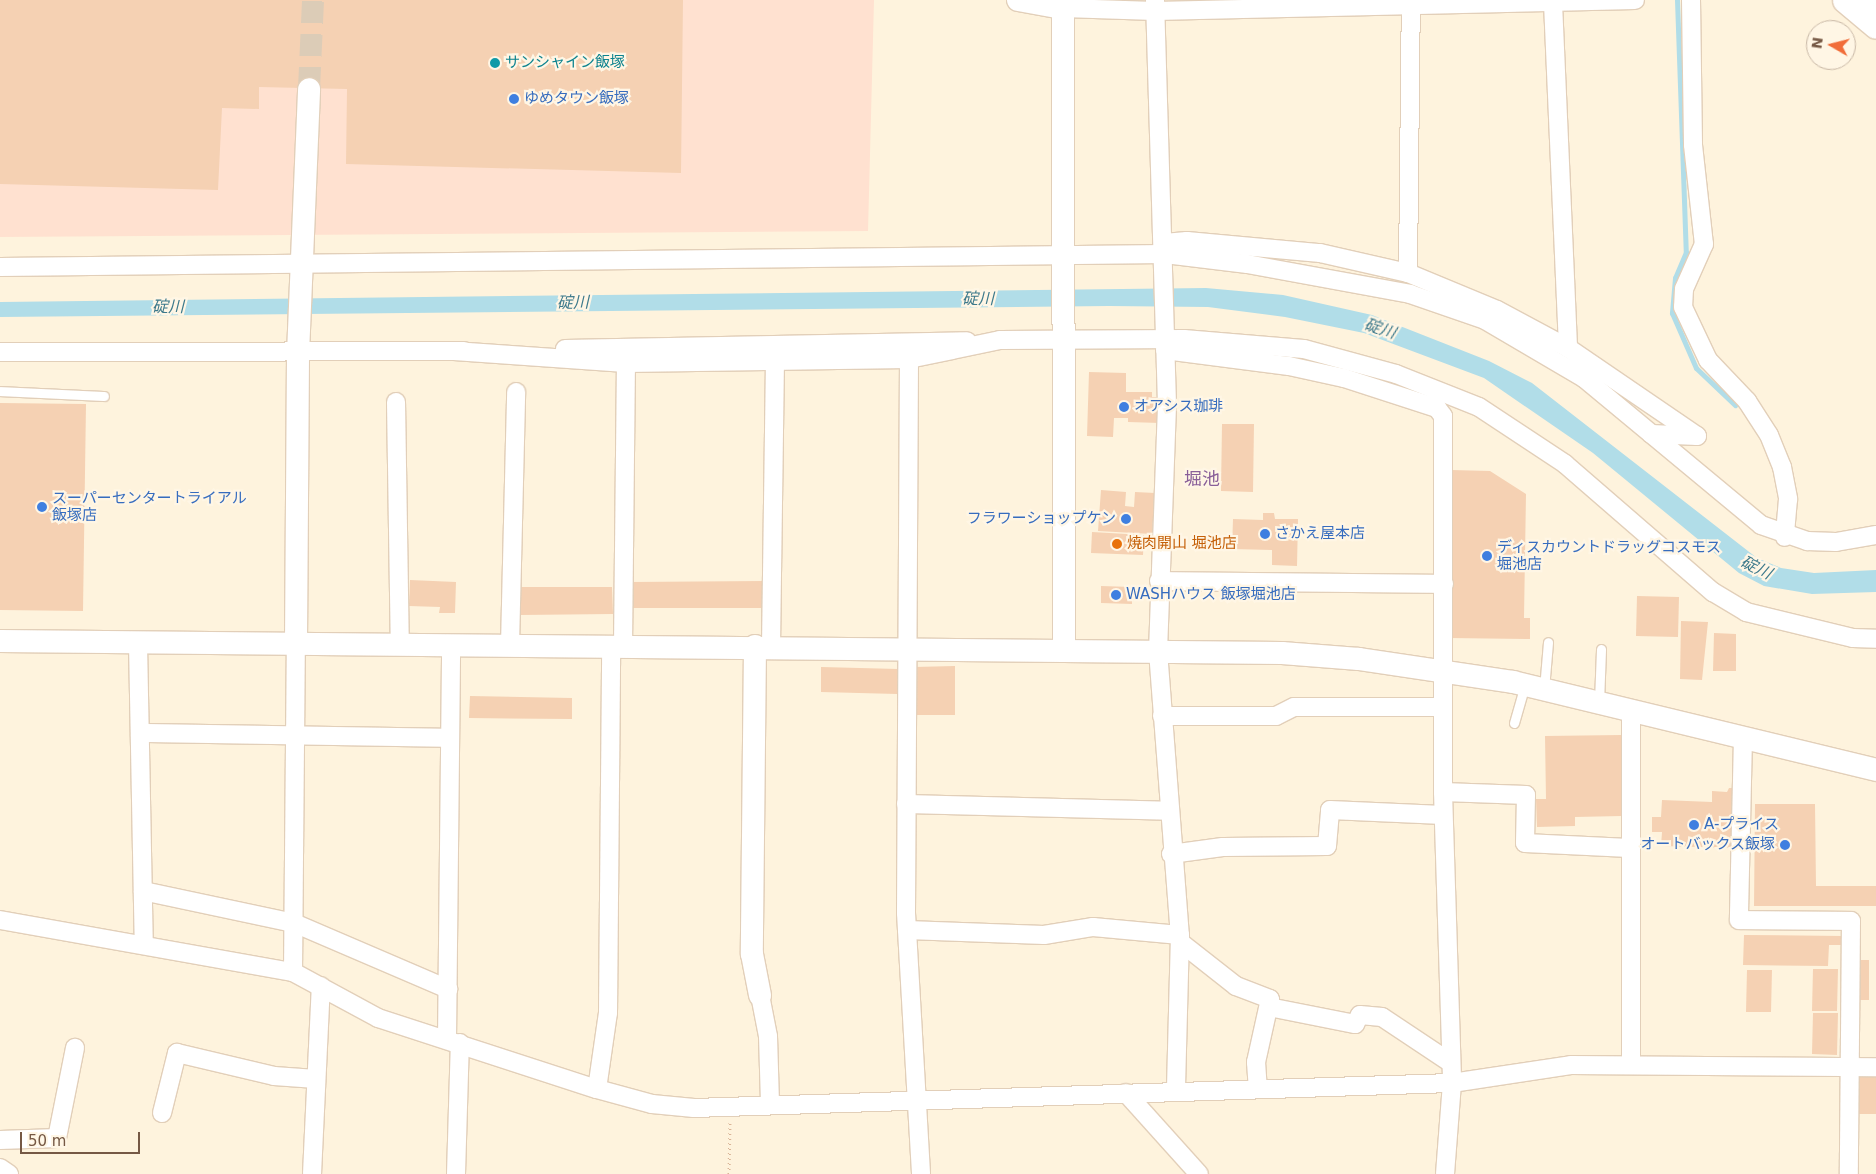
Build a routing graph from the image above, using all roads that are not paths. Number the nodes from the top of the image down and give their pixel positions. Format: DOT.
graph roads {
  1 [pos="1018,0"];
  2 [pos="1635,0"];
  3 [pos="1691,0"];
  4 [pos="1411,3"];
  5 [pos="1553,3"];
  6 [pos="1063,4"];
  7 [pos="1859,4"];
  8 [pos="1155,5"];
  9 [pos="1876,26"];
  10 [pos="309,89"];
  11 [pos="1164,253"];
  12 [pos="1063,260"];
  13 [pos="0,267"];
  14 [pos="302,267"];
  15 [pos="1408,273"];
  16 [pos="1064,338"];
  17 [pos="1000,340"];
  18 [pos="1165,342"];
  19 [pos="1568,348"];
  20 [pos="454,351"];
  21 [pos="0,352"];
  22 [pos="298,352"];
  23 [pos="909,359"];
  24 [pos="775,361"];
  25 [pos="626,363"];
  26 [pos="0,391"];
  27 [pos="516,392"];
  28 [pos="104,396"];
  29 [pos="396,402"];
  30 [pos="1651,434"];
  31 [pos="1876,535"];
  32 [pos="1785,537"];
  33 [pos="1159,581"];
  34 [pos="1444,584"];
  35 [pos="1876,639"];
  36 [pos="0,640"];
  37 [pos="296,642"];
  38 [pos="1548,642"];
  39 [pos="138,643"];
  40 [pos="400,644"];
  41 [pos="451,644"];
  42 [pos="510,645"];
  43 [pos="617,646"];
  44 [pos="763,646"];
  45 [pos="906,648"];
  46 [pos="1064,649"];
  47 [pos="1601,649"];
  48 [pos="1158,651"];
  49 [pos="1444,670"];
  50 [pos="1534,687"];
  51 [pos="1599,702"];
  52 [pos="1442,707"];
  53 [pos="1630,709"];
  54 [pos="1162,716"];
  55 [pos="1514,723"];
  56 [pos="140,733"];
  57 [pos="295,733"];
  58 [pos="1743,737"];
  59 [pos="450,738"];
  60 [pos="1876,770"];
  61 [pos="1443,792"];
  62 [pos="906,804"];
  63 [pos="1169,811"];
  64 [pos="1443,815"];
  65 [pos="1629,848"];
  66 [pos="1171,854"];
  67 [pos="143,891"];
  68 [pos="0,921"];
  69 [pos="294,923"];
  70 [pos="907,930"];
  71 [pos="1180,939"];
  72 [pos="144,944"];
  73 [pos="293,972"];
  74 [pos="321,986"];
  75 [pos="448,990"];
  76 [pos="760,995"];
  77 [pos="1268,1007"];
  78 [pos="453,1041"];
  79 [pos="76,1048"];
  80 [pos="1448,1061"];
  81 [pos="1631,1065"];
  82 [pos="1851,1067"];
  83 [pos="1876,1067"];
  84 [pos="316,1079"];
  85 [pos="1452,1083"];
  86 [pos="1258,1088"];
  87 [pos="597,1089"];
  88 [pos="1176,1091"];
  89 [pos="1126,1093"];
  90 [pos="919,1098"];
  91 [pos="770,1105"];
  92 [pos="162,1113"];
  93 [pos="0,1140"];
  94 [pos="0,1168"];
  95 [pos="9,1174"];
  96 [pos="312,1174"];
  97 [pos="456,1174"];
  98 [pos="921,1174"];
  99 [pos="1199,1174"];
  100 [pos="1445,1174"];
  101 [pos="1849,1174"];
  1 -- 6 [label="street"];
  2 -- 5 [label="street"];
  3 -- 32 [label="street"];
  4 -- 5 [label="street"];
  4 -- 8 [label="street"];
  4 -- 15 [label="street"];
  5 -- 19 [label="street"];
  6 -- 8 [label="street"];
  6 -- 12 [label="street"];
  7 -- 9 [label="main road"];
  8 -- 11 [label="street"];
  10 -- 14 [label="street"];
  11 -- 12 [label="street"];
  11 -- 15 [label="street"];
  11 -- 18 [label="street"];
  11 -- 30 [label="street"];
  12 -- 14 [label="street"];
  12 -- 16 [label="street"];
  13 -- 14 [label="street"];
  14 -- 22 [label="street"];
  15 -- 19 [label="street"];
  16 -- 17 [label="street"];
  16 -- 18 [label="street"];
  16 -- 46 [label="street"];
  17 -- 20 [label="street"];
  17 -- 23 [label="street"];
  18 -- 33 [label="street"];
  18 -- 34 [label="street"];
  18 -- 35 [label="street"];
  19 -- 30 [label="street"];
  20 -- 22 [label="street"];
  20 -- 25 [label="street"];
  21 -- 22 [label="street"];
  22 -- 37 [label="street"];
  23 -- 24 [label="street"];
  23 -- 45 [label="street"];
  24 -- 25 [label="street"];
  24 -- 44 [label="street"];
  25 -- 43 [label="street"];
  26 -- 28 [label="lane"];
  27 -- 42 [label="street"];
  29 -- 40 [label="street"];
  30 -- 32 [label="street"];
  31 -- 32 [label="street"];
  33 -- 34 [label="street"];
  33 -- 48 [label="street"];
  34 -- 49 [label="street"];
  36 -- 39 [label="street"];
  37 -- 39 [label="street"];
  37 -- 40 [label="street"];
  37 -- 57 [label="street"];
  38 -- 50 [label="lane"];
  39 -- 56 [label="street"];
  40 -- 41 [label="street"];
  41 -- 42 [label="street"];
  41 -- 59 [label="street"];
  42 -- 43 [label="street"];
  43 -- 44 [label="street"];
  43 -- 87 [label="street"];
  44 -- 45 [label="street"];
  44 -- 76 [label="street"];
  45 -- 46 [label="street"];
  45 -- 62 [label="street"];
  46 -- 48 [label="street"];
  47 -- 51 [label="lane"];
  48 -- 49 [label="street"];
  48 -- 54 [label="street"];
  49 -- 50 [label="street"];
  49 -- 52 [label="street"];
  50 -- 51 [label="street"];
  50 -- 55 [label="lane"];
  51 -- 53 [label="street"];
  52 -- 54 [label="street"];
  52 -- 61 [label="street"];
  53 -- 58 [label="street"];
  53 -- 65 [label="street"];
  54 -- 63 [label="street"];
  56 -- 57 [label="street"];
  56 -- 67 [label="street"];
  57 -- 59 [label="street"];
  57 -- 69 [label="street"];
  58 -- 60 [label="street"];
  58 -- 82 [label="street"];
  59 -- 75 [label="street"];
  61 -- 64 [label="street"];
  61 -- 65 [label="street"];
  62 -- 63 [label="street"];
  62 -- 70 [label="street"];
  63 -- 66 [label="street"];
  64 -- 66 [label="street"];
  64 -- 80 [label="street"];
  65 -- 81 [label="street"];
  66 -- 71 [label="street"];
  67 -- 69 [label="street"];
  67 -- 72 [label="street"];
  68 -- 72 [label="street"];
  69 -- 73 [label="street"];
  69 -- 75 [label="street"];
  70 -- 71 [label="street"];
  70 -- 90 [label="street"];
  71 -- 77 [label="street"];
  71 -- 88 [label="street"];
  72 -- 73 [label="street"];
  73 -- 74 [label="street"];
  74 -- 78 [label="street"];
  74 -- 84 [label="street"];
  75 -- 78 [label="street"];
  76 -- 91 [label="street"];
  77 -- 80 [label="street"];
  77 -- 86 [label="street"];
  78 -- 87 [label="street"];
  78 -- 97 [label="street"];
  79 -- 93 [label="street"];
  80 -- 85 [label="street"];
  81 -- 82 [label="street"];
  81 -- 85 [label="street"];
  82 -- 83 [label="street"];
  82 -- 101 [label="street"];
  84 -- 92 [label="street"];
  84 -- 96 [label="street"];
  85 -- 86 [label="street"];
  85 -- 100 [label="street"];
  86 -- 88 [label="street"];
  87 -- 91 [label="street"];
  88 -- 89 [label="street"];
  89 -- 90 [label="street"];
  89 -- 99 [label="street"];
  90 -- 91 [label="street"];
  90 -- 98 [label="street"];
  94 -- 95 [label="street"];
}
